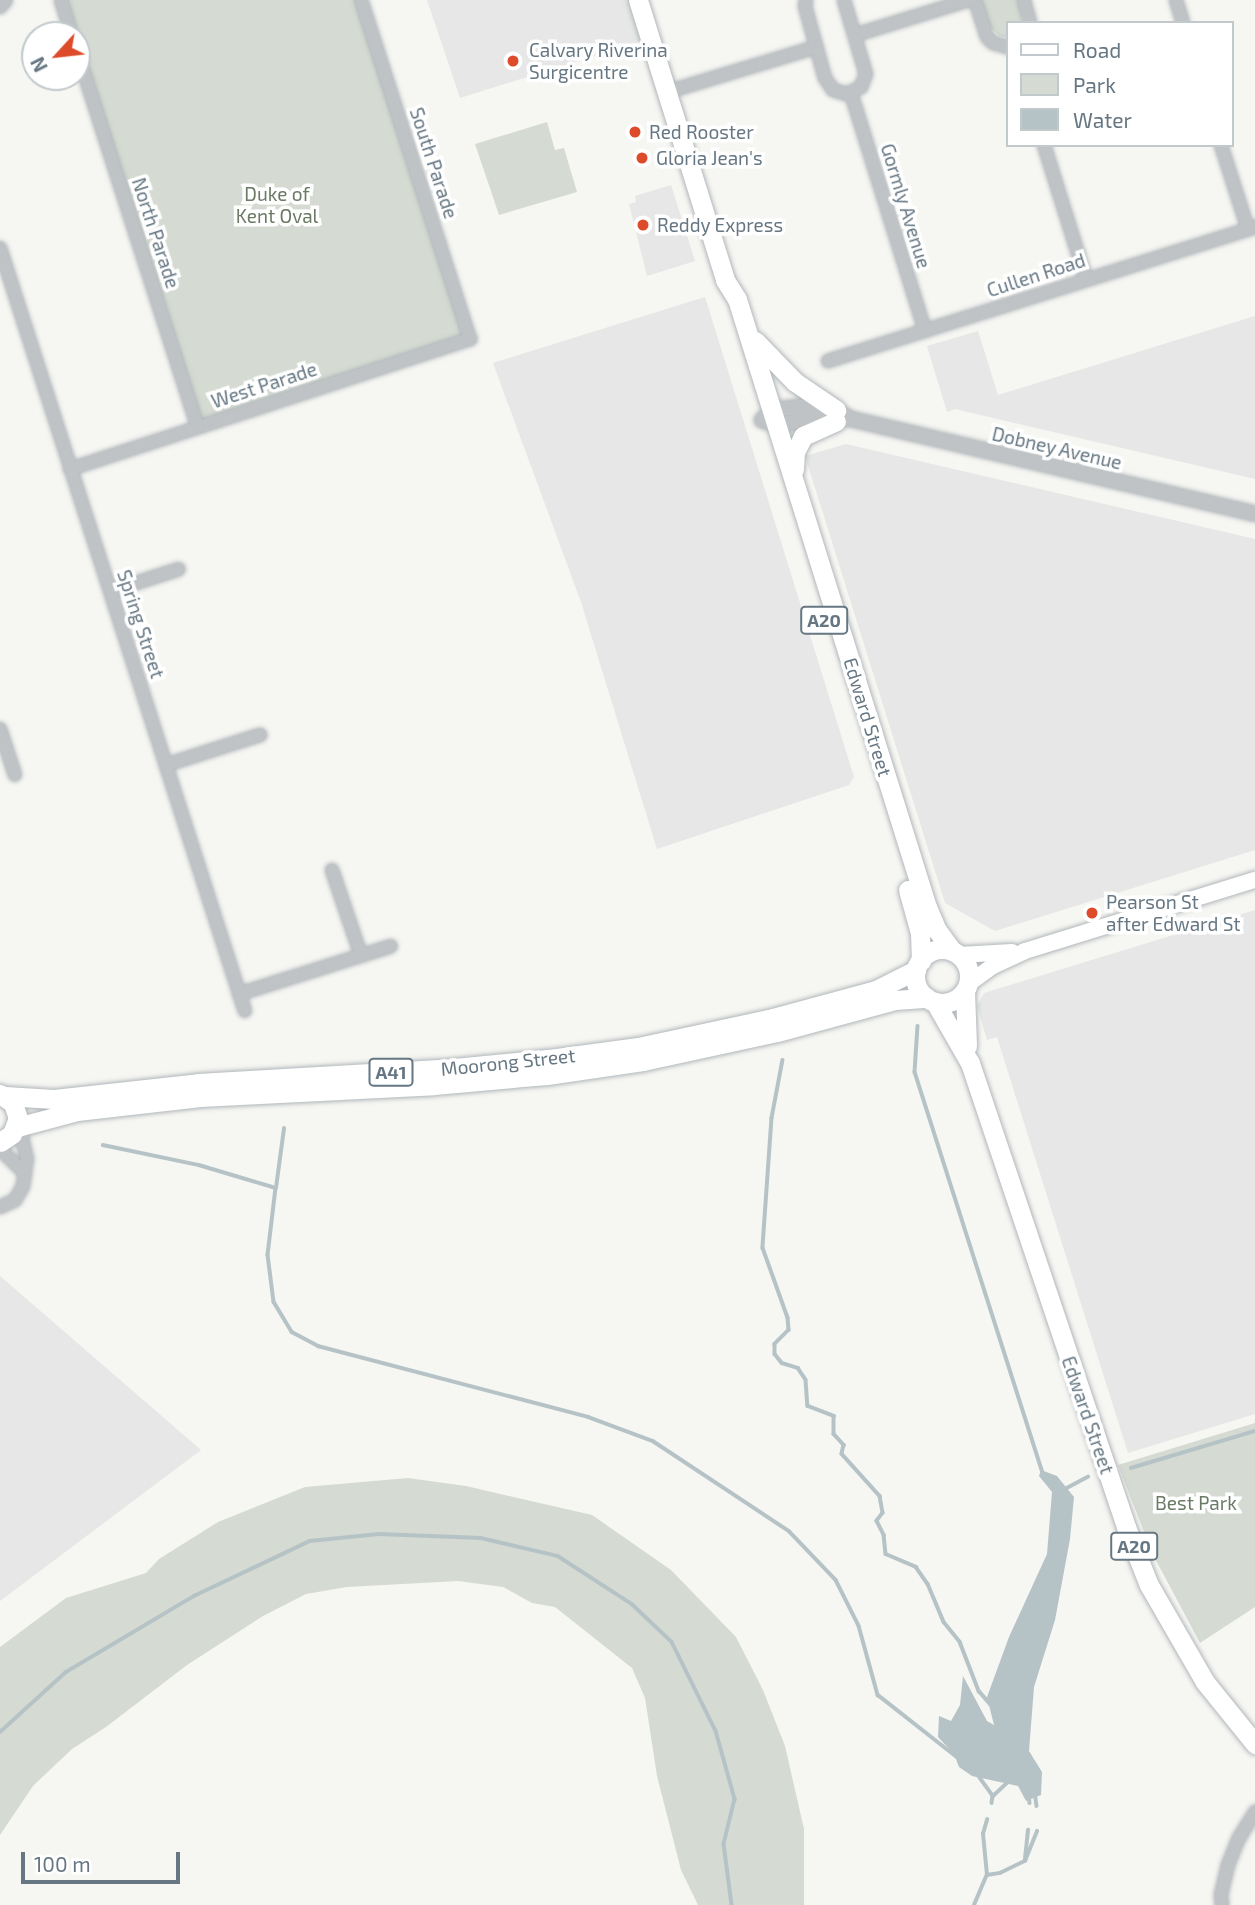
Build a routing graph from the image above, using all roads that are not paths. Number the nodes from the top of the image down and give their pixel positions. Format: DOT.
graph roads {
  1 [pos="6,0"];
  2 [pos="61,0"];
  3 [pos="361,0"];
  4 [pos="638,0"];
  5 [pos="806,0"];
  6 [pos="844,0"];
  7 [pos="969,0"];
  8 [pos="975,0"];
  9 [pos="1024,0"];
  10 [pos="1176,0"];
  11 [pos="0,7"];
  12 [pos="68,21"];
  13 [pos="1029,21"];
  14 [pos="1182,21"];
  15 [pos="855,35"];
  16 [pos="1006,46"];
  17 [pos="816,47"];
  18 [pos="90,91"];
  19 [pos="667,92"];
  20 [pos="850,93"];
  21 [pos="1045,147"];
  22 [pos="1222,147"];
  23 [pos="1251,228"];
  24 [pos="0,248"];
  25 [pos="1086,279"];
  26 [pos="725,280"];
  27 [pos="925,331"];
  28 [pos="748,332"];
  29 [pos="470,339"];
  30 [pos="828,361"];
  31 [pos="841,417"];
  32 [pos="771,418"];
  33 [pos="198,427"];
  34 [pos="70,469"];
  35 [pos="794,479"];
  36 [pos="1255,514"];
  37 [pos="178,569"];
  38 [pos="111,592"];
  39 [pos="0,729"];
  40 [pos="260,735"];
  41 [pos="166,765"];
  42 [pos="15,775"];
  43 [pos="332,870"];
  44 [pos="1255,880"];
  45 [pos="391,946"];
  46 [pos="1025,951"];
  47 [pos="956,953"];
  48 [pos="361,955"];
  49 [pos="918,965"];
  50 [pos="966,988"];
  51 [pos="239,994"];
  52 [pos="931,1000"];
  53 [pos="245,1012"];
  54 [pos="970,1063"];
  55 [pos="2,1095"];
  56 [pos="16,1128"];
  57 [pos="0,1142"];
  58 [pos="0,1149"];
  59 [pos="25,1172"];
  60 [pos="0,1207"];
  61 [pos="1255,1744"];
  62 [pos="1255,1812"];
  63 [pos="1222,1905"];
  1 -- 11 [label="street"];
  2 -- 12 [label="street"];
  3 -- 29 [label="street, South Parade"];
  4 -- 19 [label="highway, Edward Street / A20"];
  5 -- 17 [label="street"];
  6 -- 15 [label="street"];
  7 -- 15 [label="street"];
  8 -- 16 [label="street"];
  9 -- 13 [label="street"];
  10 -- 14 [label="street"];
  15 -- 20 [label="street"];
  17 -- 19 [label="street"];
  17 -- 20 [label="street"];
  18 -- 33 [label="street, North Parade"];
  19 -- 26 [label="highway, Edward Street / A20"];
  20 -- 27 [label="street, Gormly Avenue"];
  21 -- 25 [label="street"];
  22 -- 23 [label="street"];
  23 -- 25 [label="street, Cullen Road"];
  24 -- 34 [label="street, Spring Street"];
  25 -- 27 [label="street, Cullen Road"];
  26 -- 28 [label="highway, Edward Street / A20"];
  26 -- 32 [label="highway, Edward Street / A20"];
  27 -- 30 [label="street, Cullen Road"];
  28 -- 31 [label="highway"];
  28 -- 32 [label="highway, Edward Street / A20"];
  29 -- 33 [label="street, West Parade"];
  31 -- 32 [label="street, Dobney Avenue"];
  31 -- 35 [label="highway"];
  31 -- 36 [label="street, Dobney Avenue"];
  32 -- 35 [label="highway, Edward Street / A20"];
  32 -- 49 [label="highway, Edward Street / A20"];
  33 -- 34 [label="street, West Parade"];
  34 -- 38 [label="street, Spring Street"];
  35 -- 47 [label="highway, Edward Street / A20"];
  37 -- 38 [label="street"];
  38 -- 41 [label="street, Spring Street"];
  39 -- 42 [label="street"];
  40 -- 41 [label="street"];
  41 -- 51 [label="street, Spring Street"];
  43 -- 48 [label="street"];
  44 -- 46 [label="main road"];
  45 -- 48 [label="street"];
  46 -- 47 [label="main road"];
  46 -- 50 [label="main road"];
  47 -- 49 [label="highway, A41"];
  47 -- 50 [label="highway, A20"];
  48 -- 51 [label="street"];
  49 -- 52 [label="highway, A20"];
  49 -- 55 [label="highway, Moorong Street / A41"];
  50 -- 52 [label="highway, A41"];
  50 -- 54 [label="highway, Edward Street / A20"];
  51 -- 53 [label="street, Spring Street"];
  52 -- 54 [label="highway, Edward Street / A20"];
  52 -- 56 [label="highway, Moorong Street / A41"];
  54 -- 61 [label="highway, Edward Street / A20"];
  55 -- 56 [label="highway, A41"];
  56 -- 57 [label="highway, A41"];
  56 -- 59 [label="street"];
  58 -- 59 [label="street"];
  59 -- 60 [label="street"];
  62 -- 63 [label="street"];
}
